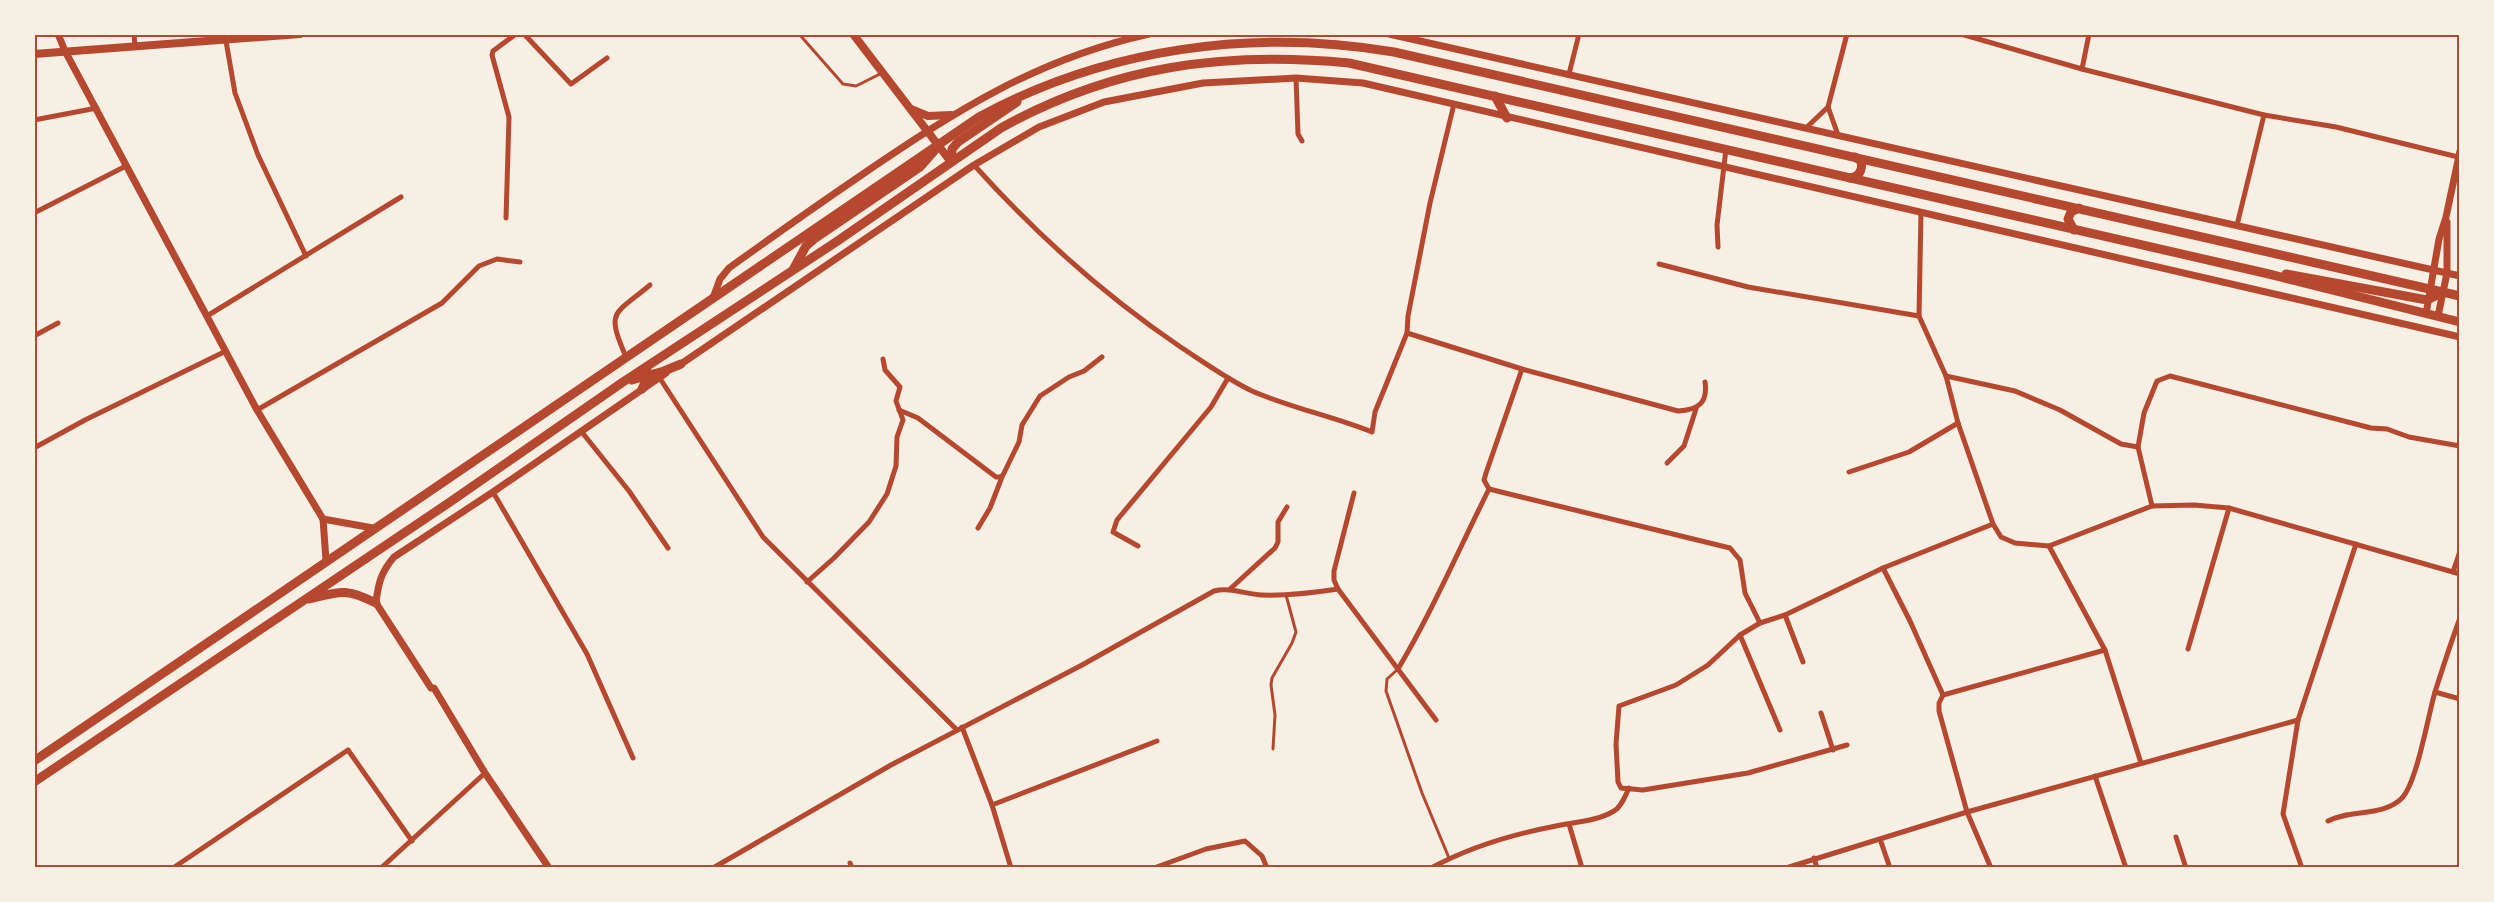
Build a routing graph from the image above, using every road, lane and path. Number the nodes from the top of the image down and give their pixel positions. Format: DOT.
graph roads {
  1 [pos="58,34"];
  2 [pos="135,34"];
  3 [pos="300,34"];
  4 [pos="516,34"];
  5 [pos="524,34"];
  6 [pos="799,34"];
  7 [pos="853,34"];
  8 [pos="1149,34"];
  9 [pos="1389,34"];
  10 [pos="1579,34"];
  11 [pos="1847,34"];
  12 [pos="1961,34"];
  13 [pos="2088,34"];
  14 [pos="1283,38"];
  15 [pos="226,41"];
  16 [pos="135,47"];
  17 [pos="65,51"];
  18 [pos="34,54"];
  19 [pos="607,58"];
  20 [pos="2082,69"];
  21 [pos="883,72"];
  22 [pos="1569,74"];
  23 [pos="1296,78"];
  24 [pos="1031,92"];
  25 [pos="1495,96"];
  26 [pos="1454,104"];
  27 [pos="1828,107"];
  28 [pos="97,108"];
  29 [pos="911,109"];
  30 [pos="951,115"];
  31 [pos="2264,115"];
  32 [pos="1507,118"];
  33 [pos="34,120"];
  34 [pos="1806,128"];
  35 [pos="926,130"];
  36 [pos="1838,135"];
  37 [pos="1302,141"];
  38 [pos="938,145"];
  39 [pos="1726,149"];
  40 [pos="2459,154"];
  41 [pos="1855,156"];
  42 [pos="951,162"];
  43 [pos="974,165"];
  44 [pos="126,166"];
  45 [pos="1724,167"];
  46 [pos="1850,178"];
  47 [pos="401,197"];
  48 [pos="2079,208"];
  49 [pos="1921,212"];
  50 [pos="34,213"];
  51 [pos="2446,217"];
  52 [pos="506,218"];
  53 [pos="2237,225"];
  54 [pos="2074,230"];
  55 [pos="1718,247"];
  56 [pos="306,256"];
  57 [pos="520,262"];
  58 [pos="1659,264"];
  59 [pos="793,270"];
  60 [pos="2432,271"];
  61 [pos="2446,273"];
  62 [pos="2269,274"];
  63 [pos="2460,276"];
  64 [pos="650,285"];
  65 [pos="2430,289"];
  66 [pos="2444,292"];
  67 [pos="2460,296"];
  68 [pos="713,299"];
  69 [pos="2427,300"];
  70 [pos="2426,314"];
  71 [pos="207,316"];
  72 [pos="1919,316"];
  73 [pos="2438,316"];
  74 [pos="2460,322"];
  75 [pos="58,323"];
  76 [pos="1407,333"];
  77 [pos="34,336"];
  78 [pos="2460,337"];
  79 [pos="226,351"];
  80 [pos="626,357"];
  81 [pos="1102,357"];
  82 [pos="883,359"];
  83 [pos="655,360"];
  84 [pos="681,364"];
  85 [pos="1522,369"];
  86 [pos="648,376"];
  87 [pos="1946,376"];
  88 [pos="659,377"];
  89 [pos="1228,378"];
  90 [pos="623,382"];
  91 [pos="1705,382"];
  92 [pos="642,389"];
  93 [pos="1696,409"];
  94 [pos="257,410"];
  95 [pos="899,410"];
  96 [pos="1958,423"];
  97 [pos="581,431"];
  98 [pos="2460,446"];
  99 [pos="2138,447"];
  100 [pos="34,448"];
  101 [pos="1667,463"];
  102 [pos="1849,472"];
  103 [pos="1003,475"];
  104 [pos="1489,489"];
  105 [pos="494,492"];
  106 [pos="1354,493"];
  107 [pos="2152,506"];
  108 [pos="1287,507"];
  109 [pos="2229,508"];
  110 [pos="323,519"];
  111 [pos="1993,525"];
  112 [pos="373,528"];
  113 [pos="978,528"];
  114 [pos="2355,544"];
  115 [pos="1138,546"];
  116 [pos="2049,546"];
  117 [pos="668,548"];
  118 [pos="2460,551"];
  119 [pos="326,560"];
  120 [pos="1882,568"];
  121 [pos="2452,572"];
  122 [pos="2460,574"];
  123 [pos="807,582"];
  124 [pos="1230,589"];
  125 [pos="1338,590"];
  126 [pos="1286,596"];
  127 [pos="301,600"];
  128 [pos="376,603"];
  129 [pos="1785,615"];
  130 [pos="2460,618"];
  131 [pos="1760,623"];
  132 [pos="1740,635"];
  133 [pos="2188,649"];
  134 [pos="2105,650"];
  135 [pos="1803,662"];
  136 [pos="1398,669"];
  137 [pos="2435,692"];
  138 [pos="1943,695"];
  139 [pos="2460,699"];
  140 [pos="1821,713"];
  141 [pos="1436,720"];
  142 [pos="2298,720"];
  143 [pos="959,728"];
  144 [pos="1780,730"];
  145 [pos="1157,741"];
  146 [pos="1847,745"];
  147 [pos="1273,749"];
  148 [pos="1833,750"];
  149 [pos="633,758"];
  150 [pos="34,761"];
  151 [pos="2141,763"];
  152 [pos="485,773"];
  153 [pos="2095,776"];
  154 [pos="34,782"];
  155 [pos="1629,788"];
  156 [pos="992,806"];
  157 [pos="1967,812"];
  158 [pos="2328,821"];
  159 [pos="1569,824"];
  160 [pos="2176,837"];
  161 [pos="1880,839"];
  162 [pos="412,841"];
  163 [pos="1449,858"];
  164 [pos="1814,858"];
  165 [pos="173,867"];
  166 [pos="381,867"];
  167 [pos="549,867"];
  168 [pos="713,867"];
  169 [pos="1011,867"];
  170 [pos="1154,867"];
  171 [pos="1267,867"];
  172 [pos="1431,867"];
  173 [pos="1582,867"];
  174 [pos="1786,867"];
  175 [pos="1817,867"];
  176 [pos="1890,867"];
  177 [pos="1991,867"];
  178 [pos="2126,867"];
  179 [pos="2186,867"];
  180 [pos="2302,867"];
  1 -- 17 [label="street"];
  2 -- 16 [label="street"];
  3 -- 15 [label="main road"];
  4 -- 52 [label="street"];
  5 -- 19 [label="street"];
  6 -- 21 [label="lane"];
  7 -- 21 [label="main road"];
  8 -- 30 [label="street"];
  9 -- 22 [label="street"];
  10 -- 22 [label="street"];
  11 -- 27 [label="street"];
  12 -- 20 [label="street"];
  13 -- 20 [label="street"];
  14 -- 24 [label="highway"];
  14 -- 41 [label="highway"];
  15 -- 16 [label="main road"];
  15 -- 56 [label="street"];
  16 -- 17 [label="main road"];
  17 -- 18 [label="main road"];
  17 -- 28 [label="street"];
  20 -- 31 [label="street"];
  21 -- 29 [label="main road"];
  22 -- 34 [label="street"];
  23 -- 26 [label="street"];
  23 -- 37 [label="street"];
  23 -- 43 [label="street"];
  24 -- 38 [label="highway"];
  24 -- 42 [label="highway"];
  25 -- 32 [label="highway"];
  25 -- 39 [label="highway"];
  25 -- 42 [label="highway"];
  26 -- 32 [label="street"];
  26 -- 76 [label="street"];
  27 -- 34 [label="street"];
  27 -- 36 [label="street"];
  28 -- 33 [label="street"];
  28 -- 44 [label="street"];
  29 -- 30 [label="main road"];
  29 -- 35 [label="main road"];
  30 -- 35 [label="street"];
  31 -- 40 [label="street"];
  31 -- 53 [label="street"];
  32 -- 45 [label="street"];
  34 -- 36 [label="street"];
  35 -- 38 [label="main road"];
  35 -- 68 [label="street"];
  36 -- 53 [label="street"];
  38 -- 42 [label="main road"];
  38 -- 59 [label="highway"];
  38 -- 68 [label="highway"];
  39 -- 45 [label="street"];
  39 -- 46 [label="highway"];
  40 -- 51 [label="street"];
  41 -- 46 [label="highway"];
  41 -- 48 [label="highway"];
  42 -- 59 [label="highway"];
  43 -- 84 [label="street"];
  43 -- 89 [label="street"];
  44 -- 50 [label="street"];
  44 -- 71 [label="street"];
  45 -- 49 [label="street"];
  45 -- 55 [label="street"];
  46 -- 54 [label="highway"];
  47 -- 56 [label="street"];
  48 -- 54 [label="highway"];
  48 -- 65 [label="highway"];
  49 -- 72 [label="street"];
  49 -- 78 [label="street"];
  51 -- 60 [label="street"];
  51 -- 61 [label="street"];
  53 -- 60 [label="street"];
  54 -- 62 [label="highway"];
  56 -- 71 [label="street"];
  57 -- 94 [label="street"];
  58 -- 72 [label="street"];
  59 -- 83 [label="highway"];
  60 -- 61 [label="street"];
  60 -- 65 [label="street"];
  61 -- 63 [label="street"];
  61 -- 66 [label="street"];
  62 -- 69 [label="highway"];
  62 -- 70 [label="highway"];
  64 -- 80 [label="street"];
  65 -- 66 [label="highway"];
  65 -- 69 [label="street"];
  66 -- 67 [label="highway"];
  66 -- 69 [label="highway"];
  66 -- 73 [label="street"];
  68 -- 80 [label="highway"];
  69 -- 70 [label="street"];
  70 -- 73 [label="highway"];
  71 -- 79 [label="street"];
  72 -- 87 [label="street"];
  73 -- 74 [label="highway"];
  75 -- 77 [label="street"];
  76 -- 85 [label="street"];
  76 -- 89 [label="street"];
  79 -- 94 [label="street"];
  79 -- 100 [label="street"];
  80 -- 112 [label="highway"];
  81 -- 103 [label="street"];
  82 -- 95 [label="street"];
  83 -- 86 [label="highway"];
  83 -- 90 [label="highway"];
  84 -- 86 [label="highway"];
  84 -- 88 [label="street"];
  85 -- 93 [label="street"];
  85 -- 104 [label="street"];
  86 -- 90 [label="highway"];
  86 -- 92 [label="highway"];
  87 -- 96 [label="street"];
  87 -- 99 [label="street"];
  88 -- 92 [label="street"];
  88 -- 123 [label="street"];
  89 -- 115 [label="street"];
  90 -- 127 [label="highway"];
  91 -- 93 [label="street"];
  92 -- 97 [label="street"];
  93 -- 101 [label="street"];
  94 -- 110 [label="street"];
  95 -- 103 [label="street"];
  95 -- 123 [label="street"];
  96 -- 102 [label="street"];
  96 -- 111 [label="street"];
  97 -- 105 [label="street"];
  97 -- 117 [label="street"];
  98 -- 99 [label="street"];
  99 -- 107 [label="street"];
  103 -- 113 [label="street"];
  104 -- 131 [label="street"];
  104 -- 136 [label="street"];
  105 -- 128 [label="street"];
  105 -- 149 [label="street"];
  106 -- 125 [label="street"];
  107 -- 109 [label="street"];
  107 -- 116 [label="street"];
  108 -- 124 [label="street"];
  109 -- 114 [label="street"];
  109 -- 133 [label="street"];
  110 -- 112 [label="street"];
  110 -- 119 [label="street"];
  111 -- 116 [label="street"];
  111 -- 120 [label="street"];
  112 -- 119 [label="highway"];
  114 -- 121 [label="street"];
  114 -- 142 [label="street"];
  116 -- 134 [label="street"];
  118 -- 121 [label="street"];
  119 -- 150 [label="highway"];
  120 -- 129 [label="street"];
  120 -- 138 [label="street"];
  121 -- 122 [label="street"];
  123 -- 143 [label="street"];
  124 -- 126 [label="street"];
  124 -- 143 [label="street"];
  125 -- 126 [label="street"];
  125 -- 136 [label="street"];
  126 -- 147 [label="lane"];
  127 -- 128 [label="highway"];
  127 -- 154 [label="highway"];
  128 -- 152 [label="street"];
  129 -- 131 [label="street"];
  129 -- 135 [label="street"];
  130 -- 137 [label="street"];
  131 -- 132 [label="street"];
  132 -- 144 [label="street"];
  132 -- 155 [label="street"];
  134 -- 138 [label="street"];
  134 -- 151 [label="street"];
  136 -- 141 [label="street"];
  136 -- 163 [label="lane"];
  137 -- 139 [label="street"];
  137 -- 158 [label="street"];
  138 -- 157 [label="street"];
  140 -- 148 [label="street"];
  142 -- 151 [label="street"];
  142 -- 180 [label="street"];
  143 -- 156 [label="street"];
  143 -- 168 [label="street"];
  145 -- 156 [label="street"];
  146 -- 148 [label="street"];
  148 -- 155 [label="street"];
  151 -- 153 [label="street"];
  152 -- 162 [label="street"];
  152 -- 167 [label="street"];
  153 -- 157 [label="street"];
  153 -- 178 [label="street"];
  155 -- 159 [label="street"];
  156 -- 169 [label="street"];
  157 -- 161 [label="street"];
  157 -- 177 [label="street"];
  159 -- 163 [label="street"];
  159 -- 173 [label="street"];
  160 -- 179 [label="street"];
  161 -- 164 [label="street"];
  161 -- 176 [label="street"];
  162 -- 165 [label="street"];
  162 -- 166 [label="street"];
  163 -- 172 [label="street"];
  164 -- 174 [label="street"];
  164 -- 175 [label="street"];
  170 -- 171 [label="street"];
}
